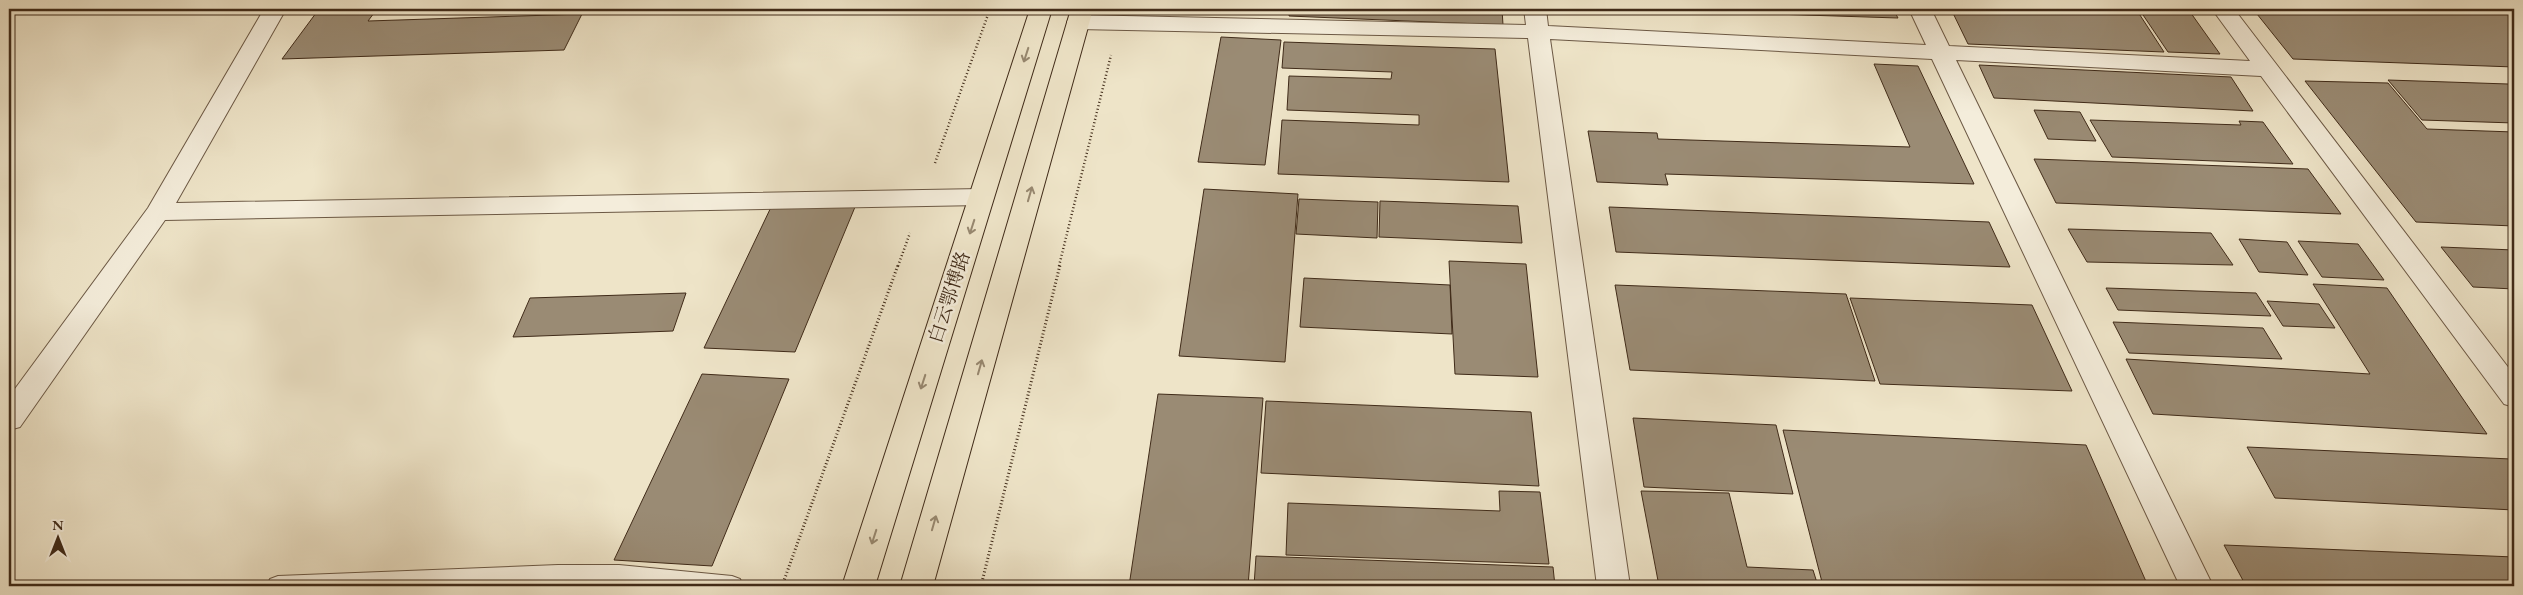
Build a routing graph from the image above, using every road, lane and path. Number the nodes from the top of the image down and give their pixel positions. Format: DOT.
graph roads {
  1 [pos="275,9"];
  2 [pos="990,9"];
  3 [pos="1041,9"];
  4 [pos="1920,9"];
  5 [pos="2223,9"];
  6 [pos="1080,15"];
  7 [pos="1536,21"];
  8 [pos="1119,23"];
  9 [pos="1941,53"];
  10 [pos="2268,69"];
  11 [pos="981,197"];
  12 [pos="922,198"];
  13 [pos="158,212"];
  14 [pos="2514,396"];
  15 [pos="9,418"];
  16 [pos="278,586"];
  17 [pos="732,586"];
  18 [pos="782,586"];
  19 [pos="858,586"];
  20 [pos="916,586"];
  21 [pos="981,586"];
  22 [pos="1613,586"];
  23 [pos="2196,586"];
  1 -- 13 [label="street"];
  2 -- 12 [label="path"];
  3 -- 11 [label="main road, 白云鄂博路, one-way"];
  4 -- 9 [label="street"];
  5 -- 10 [label="street"];
  6 -- 8 [label="street"];
  20 -- 6 [label="main road, one-way"];
  7 -- 8 [label="street"];
  7 -- 9 [label="street"];
  7 -- 22 [label="street"];
  8 -- 21 [label="path"];
  9 -- 10 [label="street"];
  9 -- 23 [label="street"];
  10 -- 14 [label="street"];
  11 -- 12 [label="street"];
  11 -- 19 [label="main road, 白云鄂博路, one-way"];
  12 -- 13 [label="street"];
  12 -- 18 [label="path"];
  13 -- 15 [label="street"];
  16 -- 17 [label="lane"];
}
